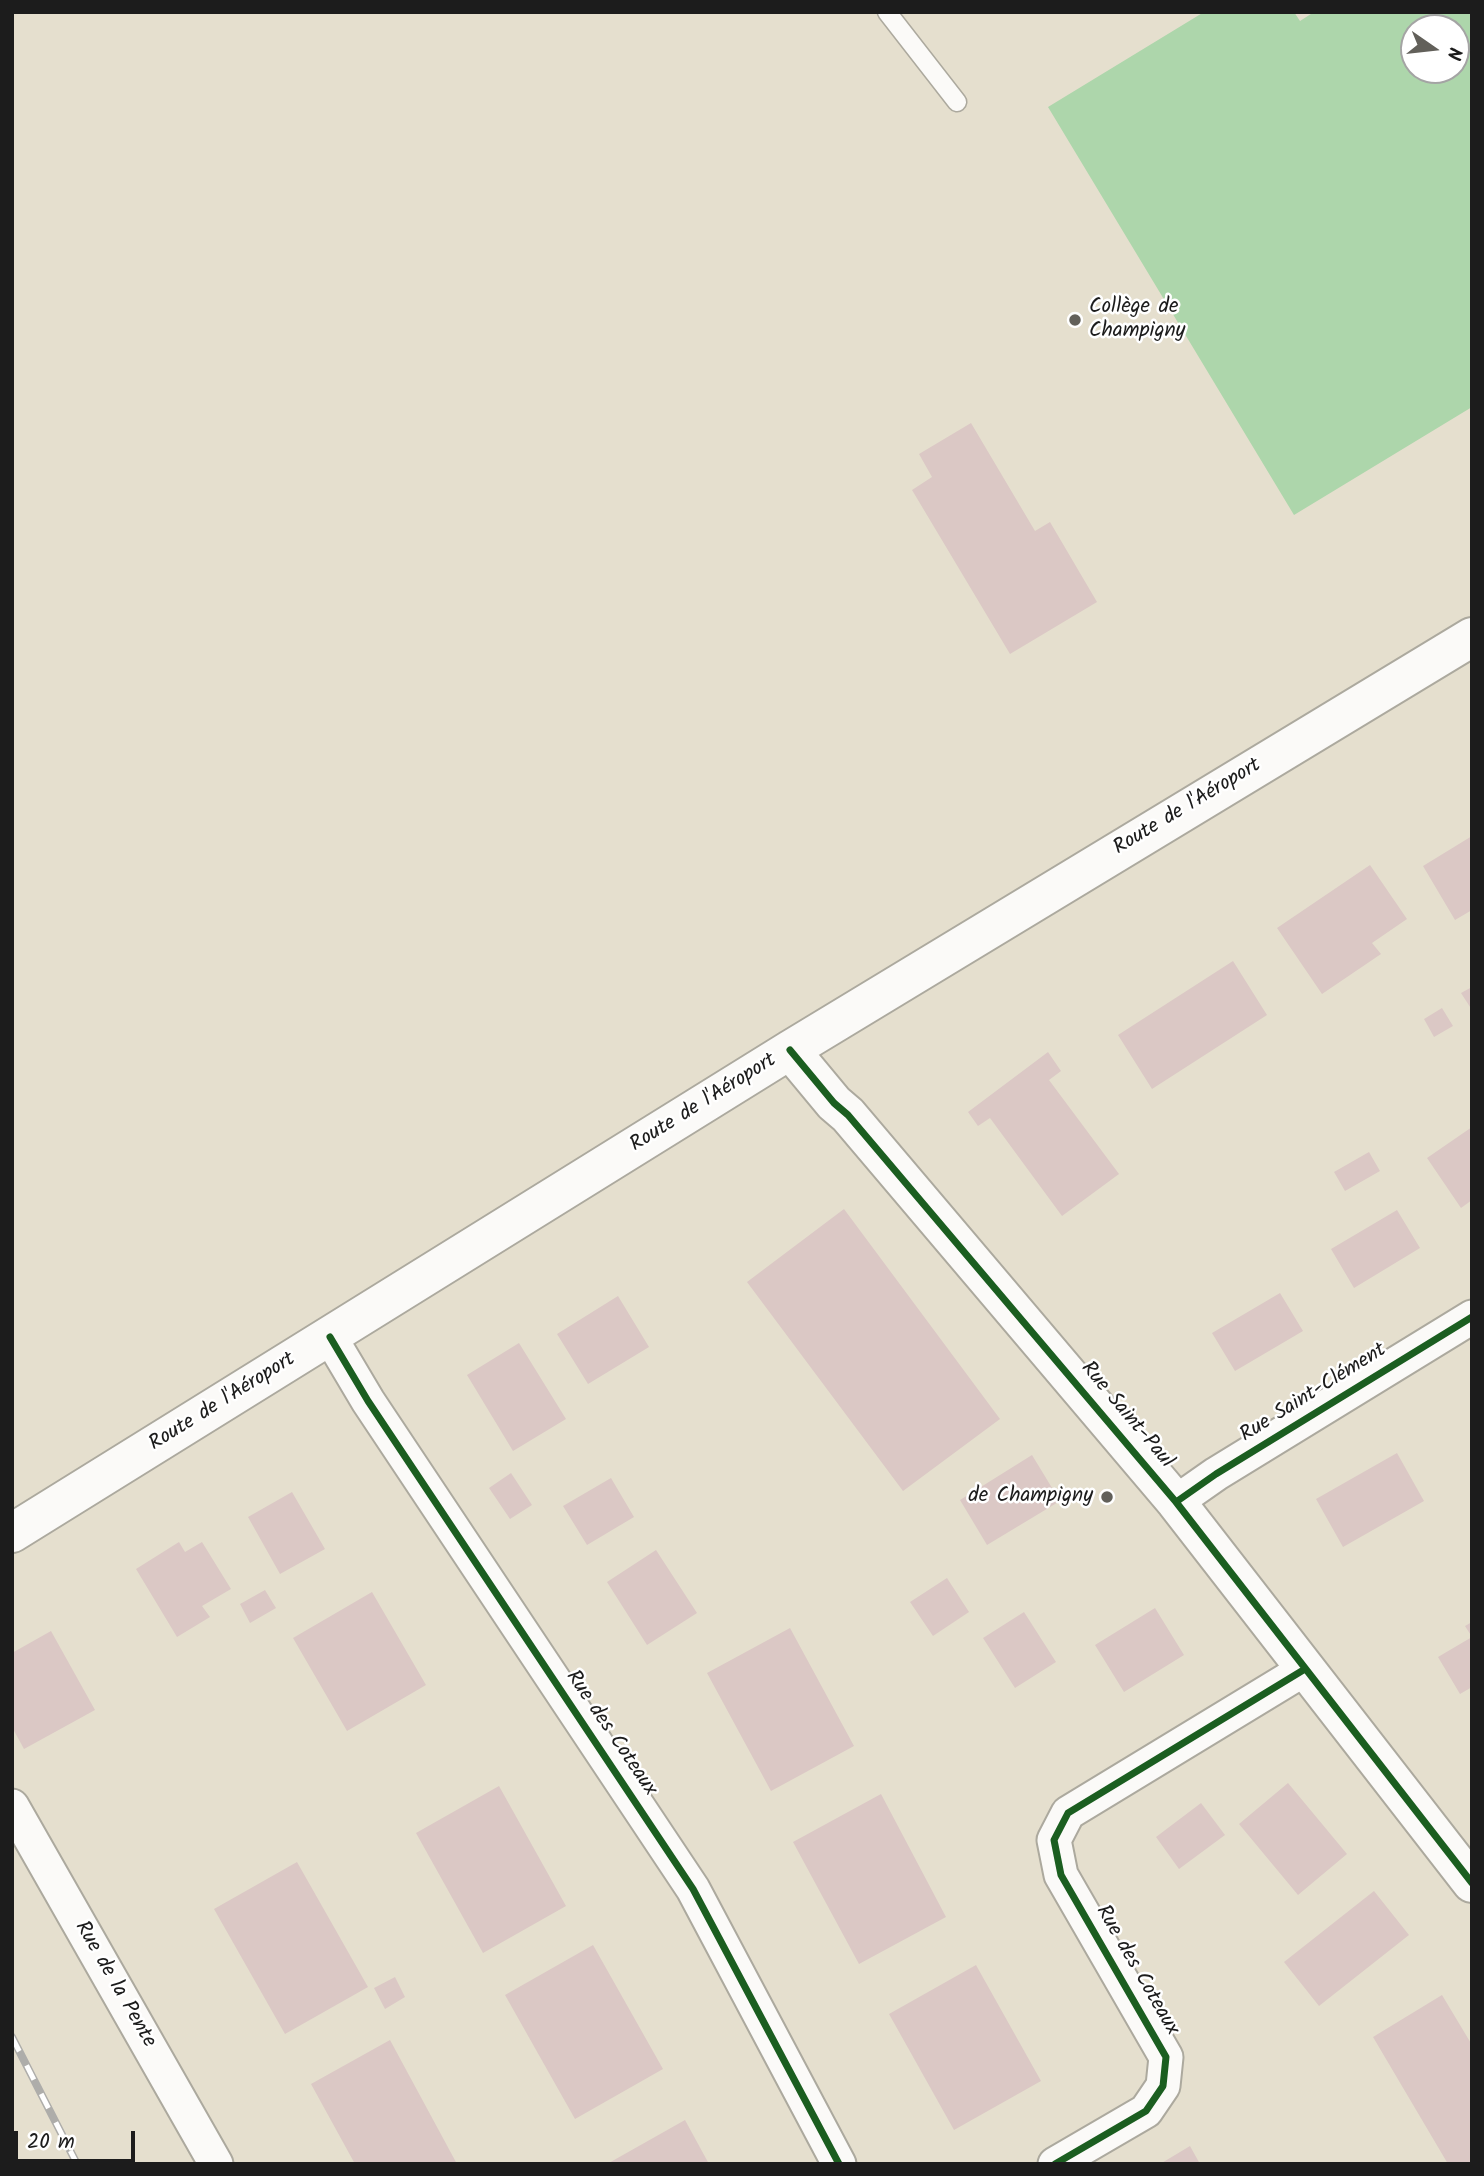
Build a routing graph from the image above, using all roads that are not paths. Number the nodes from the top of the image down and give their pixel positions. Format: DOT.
graph roads {
  1 [pos="887,12"];
  2 [pos="957,103"];
  3 [pos="1472,637"];
  4 [pos="790,1050"];
  5 [pos="1472,1317"];
  6 [pos="330,1337"];
  7 [pos="1176,1502"];
  8 [pos="12,1533"];
  9 [pos="1305,1669"];
  10 [pos="12,1806"];
  11 [pos="1472,1883"];
  12 [pos="216,2164"];
  13 [pos="839,2164"];
  14 [pos="1055,2164"];
  1 -- 2 [label="lane"];
  3 -- 4 [label="main road, Route de l'Aéroport"];
  4 -- 6 [label="main road, Route de l'Aéroport"];
  4 -- 7 [label="main road, Rue Saint-Paul"];
  5 -- 7 [label="street, Rue Saint-Clément"];
  6 -- 8 [label="main road, Route de l'Aéroport"];
  6 -- 13 [label="street, Rue des Coteaux"];
  7 -- 9 [label="main road, Rue Saint-Paul"];
  9 -- 11 [label="main road, Rue Saint-Paul"];
  9 -- 14 [label="street, Rue des Coteaux"];
  10 -- 12 [label="street, Rue de la Pente"];
}
